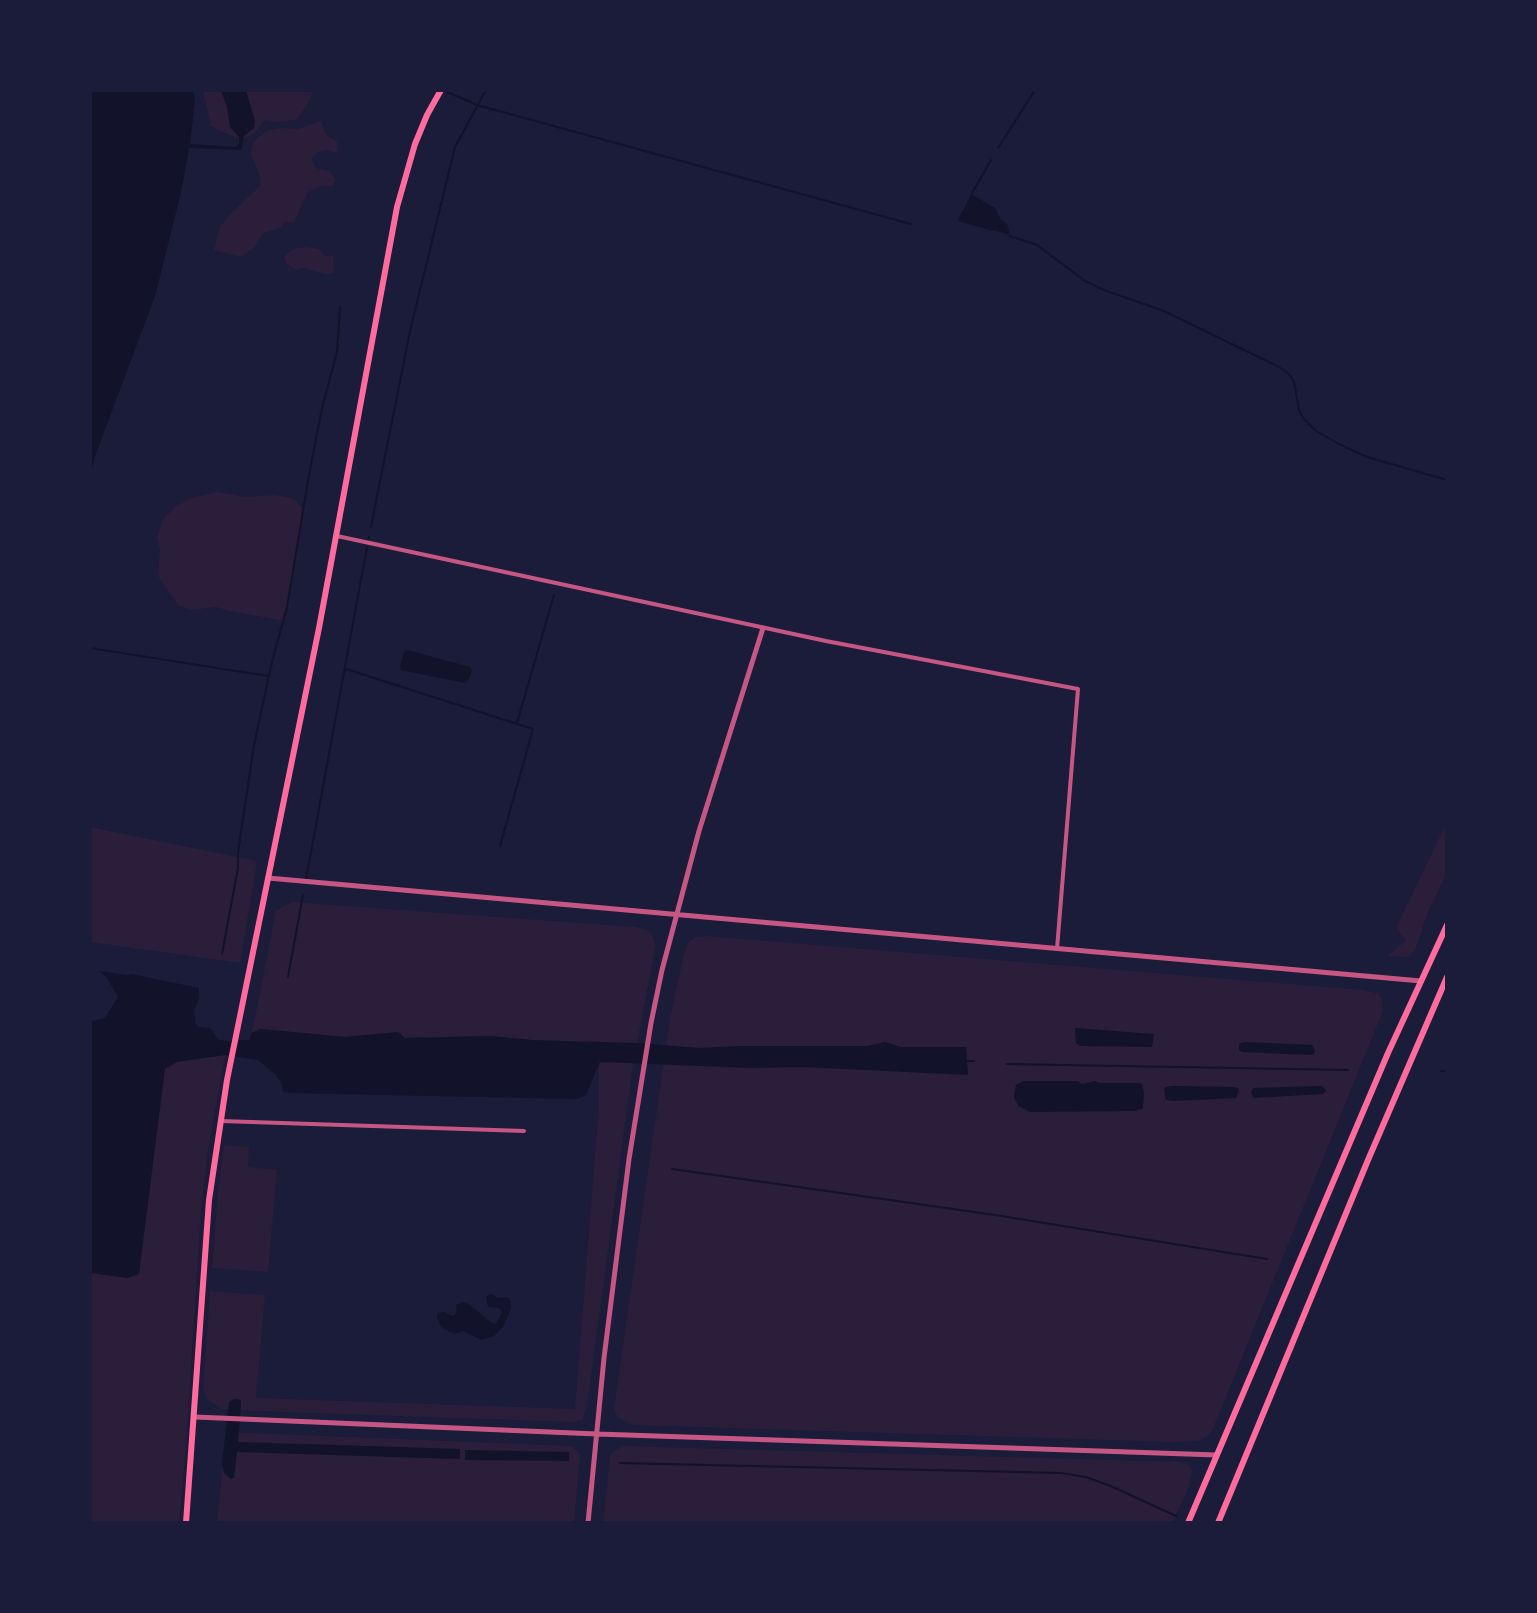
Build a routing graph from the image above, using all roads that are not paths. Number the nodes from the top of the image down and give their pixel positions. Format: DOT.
graph roads {
  1 [pos="441,91"];
  2 [pos="337,536"];
  3 [pos="763,628"];
  4 [pos="268,878"];
  5 [pos="677,915"];
  6 [pos="1447,925"];
  7 [pos="1057,949"];
  8 [pos="1447,977"];
  9 [pos="1421,981"];
  10 [pos="221,1121"];
  11 [pos="524,1131"];
  12 [pos="195,1417"];
  13 [pos="597,1434"];
  14 [pos="1217,1455"];
  15 [pos="186,1523"];
  16 [pos="588,1523"];
  17 [pos="1188,1523"];
  18 [pos="1218,1523"];
  1 -- 2 [label="main road"];
  2 -- 3 [label="street"];
  2 -- 4 [label="main road"];
  3 -- 5 [label="street"];
  3 -- 7 [label="street"];
  4 -- 5 [label="street"];
  4 -- 10 [label="main road"];
  5 -- 7 [label="street"];
  5 -- 13 [label="street"];
  6 -- 9 [label="main road"];
  7 -- 9 [label="street"];
  8 -- 18 [label="main road"];
  9 -- 14 [label="main road"];
  10 -- 11 [label="street"];
  10 -- 12 [label="main road"];
  12 -- 13 [label="street"];
  12 -- 15 [label="main road"];
  13 -- 14 [label="street"];
  13 -- 16 [label="street"];
  14 -- 17 [label="main road"];
}
